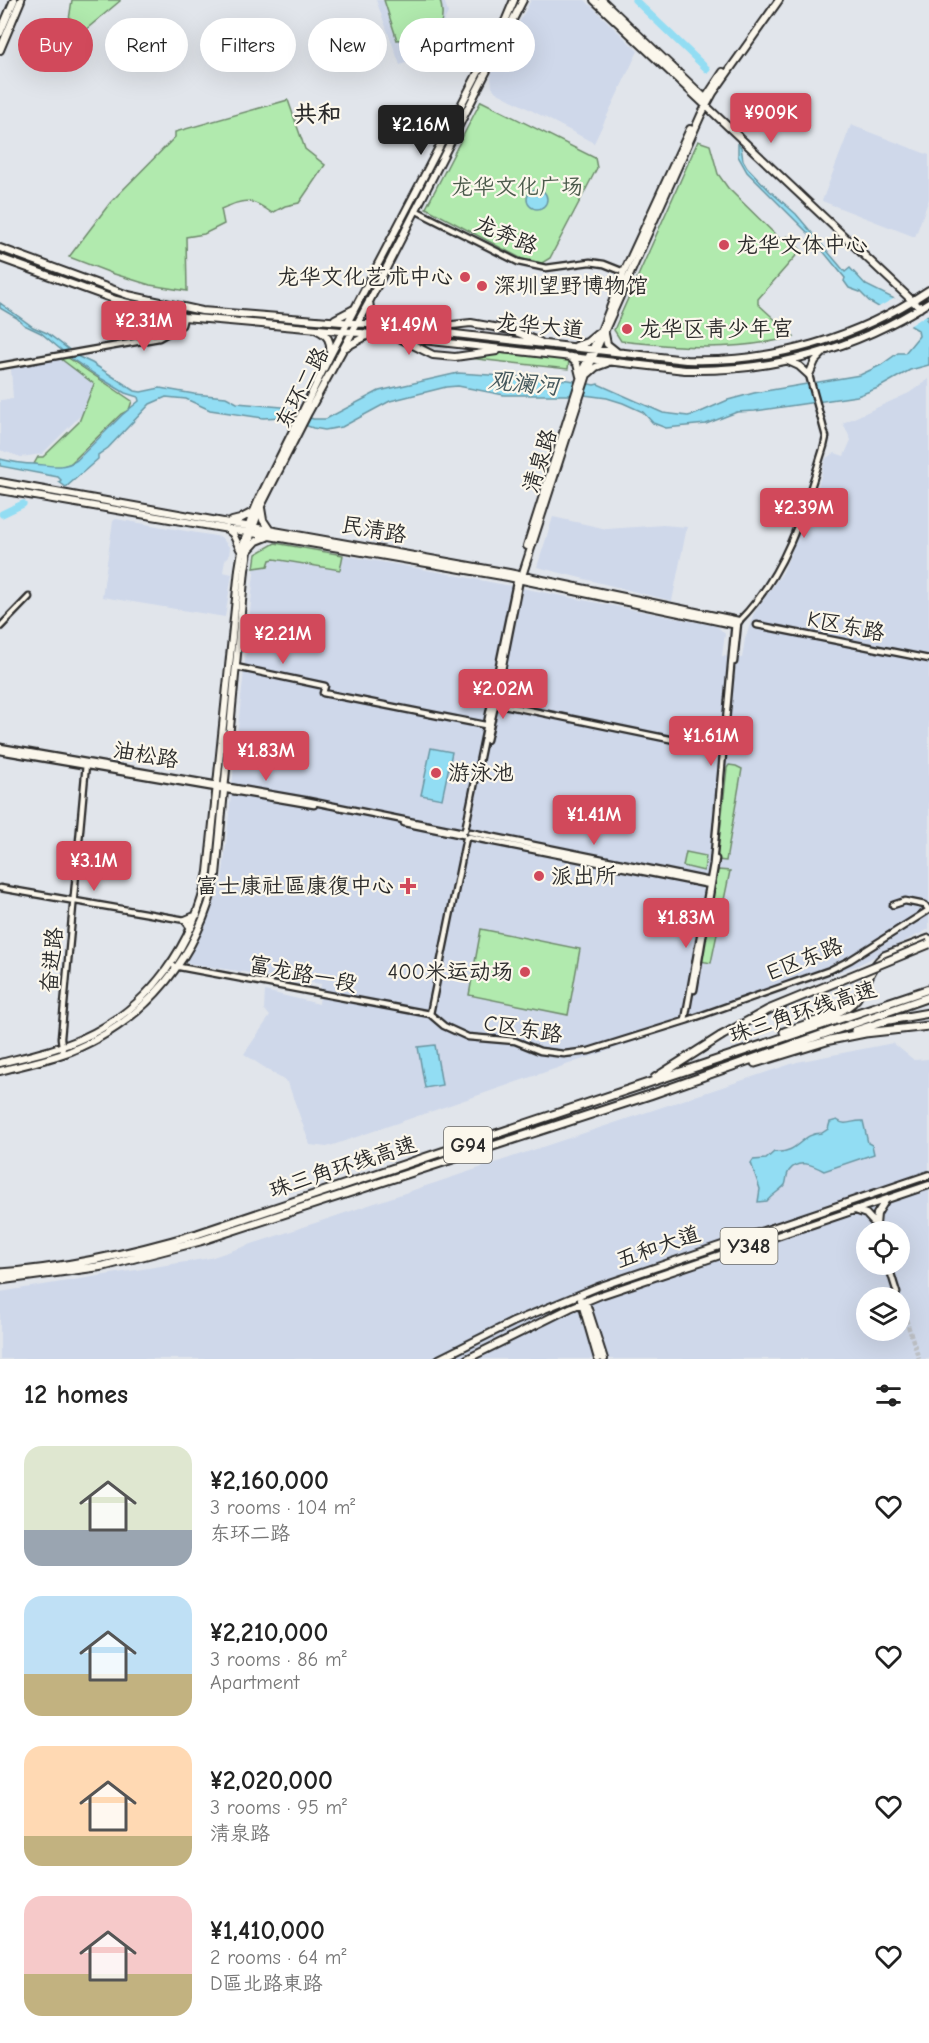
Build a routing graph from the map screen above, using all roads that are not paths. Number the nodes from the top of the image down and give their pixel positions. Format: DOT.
graph roads {
  1 [pos="14,0"];
  2 [pos="21,0"];
  3 [pos="514,0"];
  4 [pos="523,0"];
  5 [pos="594,0"];
  6 [pos="602,0"];
  7 [pos="774,0"];
  8 [pos="779,0"];
  9 [pos="0,33"];
  10 [pos="0,50"];
  11 [pos="706,102"];
  12 [pos="415,210"];
  13 [pos="0,248"];
  14 [pos="0,258"];
  15 [pos="624,272"];
  16 [pos="929,290"];
  17 [pos="370,300"];
  18 [pos="912,301"];
  19 [pos="357,306"];
  20 [pos="922,306"];
  21 [pos="184,317"];
  22 [pos="329,321"];
  23 [pos="348,322"];
  24 [pos="357,323"];
  25 [pos="382,326"];
  26 [pos="314,328"];
  27 [pos="411,329"];
  28 [pos="603,330"];
  29 [pos="344,331"];
  30 [pos="352,332"];
  31 [pos="374,334"];
  32 [pos="396,336"];
  33 [pos="546,345"];
  34 [pos="573,348"];
  35 [pos="343,349"];
  36 [pos="507,349"];
  37 [pos="594,350"];
  38 [pos="825,351"];
  39 [pos="620,353"];
  40 [pos="330,356"];
  41 [pos="569,356"];
  42 [pos="590,359"];
  43 [pos="788,361"];
  44 [pos="611,362"];
  45 [pos="0,366"];
  46 [pos="810,375"];
  47 [pos="583,377"];
  48 [pos="306,412"];
  49 [pos="296,431"];
  50 [pos="0,482"];
  51 [pos="0,490"];
  52 [pos="261,506"];
  53 [pos="253,512"];
  54 [pos="227,525"];
  55 [pos="250,529"];
  56 [pos="269,533"];
  57 [pos="244,554"];
  58 [pos="519,577"];
  59 [pos="29,597"];
  60 [pos="736,623"];
  61 [pos="757,626"];
  62 [pos="0,627"];
  63 [pos="929,659"];
  64 [pos="237,667"];
  65 [pos="494,703"];
  66 [pos="489,726"];
  67 [pos="0,749"];
  68 [pos="723,750"];
  69 [pos="86,763"];
  70 [pos="220,787"];
  71 [pos="466,833"];
  72 [pos="711,883"];
  73 [pos="0,888"];
  74 [pos="74,900"];
  75 [pos="893,904"];
  76 [pos="929,910"];
  77 [pos="196,915"];
  78 [pos="184,920"];
  79 [pos="191,928"];
  80 [pos="929,939"];
  81 [pos="929,944"];
  82 [pos="170,966"];
  83 [pos="178,967"];
  84 [pos="929,988"];
  85 [pos="929,997"];
  86 [pos="929,1013"];
  87 [pos="430,1014"];
  88 [pos="687,1020"];
  89 [pos="929,1026"];
  90 [pos="830,1040"];
  91 [pos="62,1050"];
  92 [pos="0,1063"];
  93 [pos="700,1065"];
  94 [pos="0,1071"];
  95 [pos="636,1088"];
  96 [pos="650,1095"];
  97 [pos="929,1175"];
  98 [pos="929,1185"];
  99 [pos="887,1200"];
  100 [pos="855,1210"];
  101 [pos="872,1221"];
  102 [pos="878,1221"];
  103 [pos="736,1239"];
  104 [pos="740,1249"];
  105 [pos="0,1273"];
  106 [pos="0,1280"];
  107 [pos="581,1294"];
  108 [pos="601,1295"];
  109 [pos="584,1302"];
  110 [pos="570,1308"];
  111 [pos="589,1320"];
  112 [pos="438,1359"];
  113 [pos="467,1359"];
  114 [pos="598,1359"];
  115 [pos="604,1359"];
  1 -- 9 [label="main road"];
  2 -- 10 [label="main road"];
  3 -- 19 [label="main road, 东环二路"];
  4 -- 12 [label="main road, 东环二路"];
  5 -- 11 [label="main road"];
  6 -- 11 [label="main road"];
  7 -- 11 [label="main road, 清泉路"];
  8 -- 11 [label="main road, 清泉路"];
  11 -- 15 [label="main road, 清泉路"];
  11 -- 18 [label="main road"];
  11 -- 28 [label="main road, 清泉路"];
  12 -- 15 [label="street, 龙奔路"];
  12 -- 17 [label="main road, 东环二路"];
  13 -- 22 [label="main road, 龙华大道"];
  14 -- 21 [label="main road, 龙华大道"];
  15 -- 28 [label="main road, 清泉路"];
  16 -- 18 [label="main road, 龙华大道"];
  17 -- 24 [label="main road, 东环二路"];
  17 -- 25 [label="main road"];
  18 -- 20 [label="main road"];
  18 -- 39 [label="main road, 龙华大道"];
  19 -- 22 [label="main road"];
  19 -- 23 [label="main road, 东环二路"];
  20 -- 38 [label="main road, 龙华大道"];
  21 -- 26 [label="main road, 龙华大道"];
  21 -- 45 [label="street"];
  22 -- 23 [label="main road, 龙华大道"];
  23 -- 24 [label="main road, 龙华大道"];
  23 -- 29 [label="main road, 东环二路"];
  24 -- 25 [label="main road, 龙华大道"];
  24 -- 30 [label="main road, 东环二路"];
  25 -- 27 [label="main road, 龙华大道"];
  26 -- 29 [label="main road, 龙华大道"];
  26 -- 40 [label="main road"];
  27 -- 33 [label="main road, 龙华大道"];
  27 -- 33 [label="main road"];
  28 -- 34 [label="main road"];
  28 -- 37 [label="main road, 清泉路"];
  28 -- 39 [label="main road"];
  29 -- 30 [label="main road, 龙华大道"];
  29 -- 40 [label="main road, 东环二路"];
  30 -- 31 [label="main road, 龙华大道"];
  30 -- 35 [label="main road, 东环二路"];
  31 -- 32 [label="main road, 龙华大道"];
  31 -- 35 [label="main road"];
  32 -- 36 [label="main road, 龙华大道"];
  32 -- 36 [label="main road"];
  33 -- 34 [label="main road, 龙华大道"];
  34 -- 37 [label="main road, 龙华大道"];
  35 -- 48 [label="main road, 东环二路"];
  36 -- 41 [label="main road, 龙华大道"];
  37 -- 39 [label="main road, 龙华大道"];
  37 -- 42 [label="main road, 清泉路"];
  38 -- 43 [label="main road, 龙华大道"];
  38 -- 46 [label="main road"];
  40 -- 48 [label="main road, 东环二路"];
  41 -- 42 [label="main road, 龙华大道"];
  41 -- 47 [label="main road"];
  42 -- 44 [label="main road, 龙华大道"];
  42 -- 47 [label="main road, 清泉路"];
  43 -- 44 [label="main road, 龙华大道"];
  43 -- 46 [label="main road"];
  44 -- 47 [label="main road"];
  46 -- 60 [label="street"];
  47 -- 58 [label="main road, 清泉路"];
  48 -- 49 [label="main road, 东环二路"];
  49 -- 52 [label="main road, 东环二路"];
  49 -- 53 [label="main road, 东环二路"];
  50 -- 54 [label="main road, 民清路"];
  51 -- 54 [label="main road, 民清路"];
  52 -- 55 [label="main road, 东环二路"];
  52 -- 56 [label="main road"];
  53 -- 54 [label="main road"];
  53 -- 55 [label="main road, 东环二路"];
  54 -- 55 [label="main road, 民清路"];
  54 -- 57 [label="main road"];
  55 -- 56 [label="main road, 民清路"];
  55 -- 57 [label="main road, 东环二路"];
  56 -- 57 [label="main road"];
  56 -- 58 [label="main road, 民清路"];
  57 -- 64 [label="main road, 东环二路"];
  57 -- 70 [label="main road, 东环二路"];
  58 -- 60 [label="main road, 民清路"];
  58 -- 65 [label="street, 清泉路"];
  59 -- 62 [label="street"];
  60 -- 68 [label="street"];
  60 -- 72 [label="street"];
  61 -- 63 [label="street, K区东路"];
  64 -- 66 [label="street"];
  64 -- 70 [label="main road, 东环二路"];
  65 -- 66 [label="street, 清泉路"];
  65 -- 68 [label="street"];
  66 -- 71 [label="street, 清泉路"];
  67 -- 69 [label="street, 油松路"];
  68 -- 72 [label="street"];
  69 -- 70 [label="street, 油松路"];
  69 -- 74 [label="street, 奋进路"];
  70 -- 71 [label="street, 油松路"];
  70 -- 77 [label="main road"];
  70 -- 83 [label="main road"];
  71 -- 72 [label="street, 油松路"];
  71 -- 87 [label="street, 清泉路"];
  72 -- 88 [label="street"];
  73 -- 74 [label="street"];
  74 -- 78 [label="street"];
  74 -- 91 [label="street, 奋进路"];
  75 -- 76 [label="street"];
  76 -- 88 [label="street, E区东路"];
  77 -- 78 [label="main road"];
  77 -- 79 [label="main road"];
  78 -- 79 [label="main road"];
  79 -- 82 [label="main road"];
  80 -- 93 [label="highway"];
  81 -- 95 [label="highway, bridge"];
  82 -- 83 [label="street, 富龙路一段"];
  82 -- 91 [label="main road"];
  83 -- 87 [label="street, 富龙路一段"];
  83 -- 91 [label="main road"];
  84 -- 93 [label="highway, 珠三角环线高速 / G94"];
  85 -- 96 [label="highway, 珠三角环线高速 / G94"];
  86 -- 90 [label="highway"];
  87 -- 88 [label="street, C区东路"];
  89 -- 90 [label="highway"];
  90 -- 96 [label="highway"];
  91 -- 92 [label="main road"];
  91 -- 94 [label="main road"];
  93 -- 95 [label="highway, 珠三角环线高速 / G94"];
  95 -- 105 [label="highway, 珠三角环线高速 / G94"];
  96 -- 106 [label="highway, 珠三角环线高速 / G94"];
  97 -- 103 [label="main road, 五和大道 / Y348"];
  98 -- 99 [label="main road, 五和大道 / Y348"];
  99 -- 100 [label="main road, 五和大道 / Y348"];
  99 -- 102 [label="main road"];
  100 -- 101 [label="main road"];
  100 -- 104 [label="main road, 五和大道 / Y348"];
  103 -- 104 [label="main road"];
  103 -- 107 [label="main road, 五和大道 / Y348"];
  104 -- 108 [label="main road, 五和大道 / Y348"];
  107 -- 109 [label="main road"];
  107 -- 112 [label="main road, 五和大道 / Y348"];
  108 -- 109 [label="main road, 五和大道 / Y348"];
  108 -- 111 [label="main road"];
  109 -- 110 [label="main road, 五和大道 / Y348"];
  109 -- 111 [label="main road"];
  110 -- 111 [label="main road"];
  110 -- 113 [label="main road, 五和大道 / Y348"];
  111 -- 114 [label="main road"];
  111 -- 115 [label="main road"];
}
